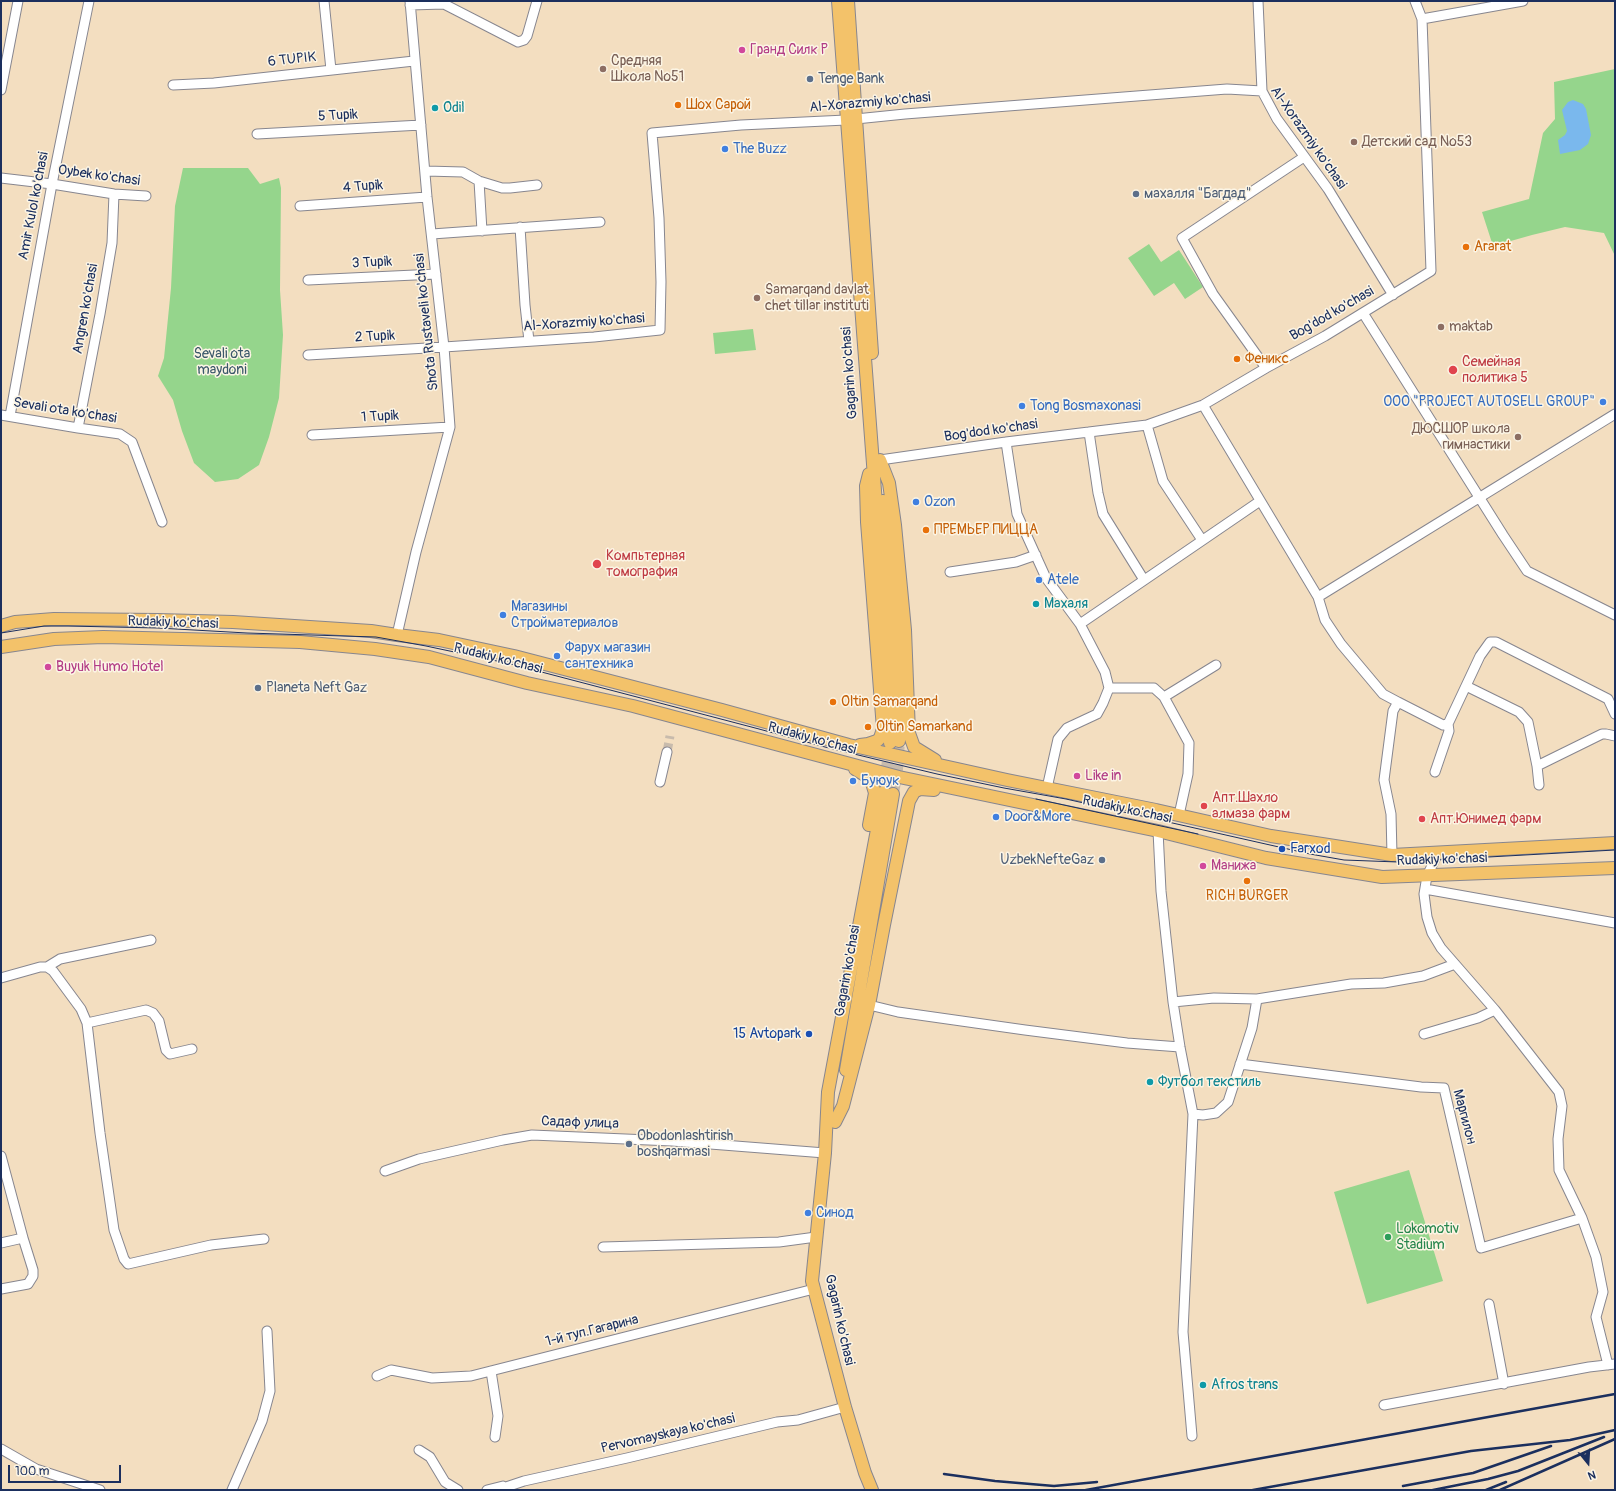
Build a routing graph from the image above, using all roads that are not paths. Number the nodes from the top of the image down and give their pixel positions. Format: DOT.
graph roads {
  1 [pos="18,1"];
  2 [pos="89,1"];
  3 [pos="324,1"];
  4 [pos="537,1"];
  5 [pos="838,1"];
  6 [pos="848,1"];
  7 [pos="1258,1"];
  8 [pos="1415,1"];
  9 [pos="1523,1"];
  10 [pos="410,3"];
  11 [pos="1422,19"];
  12 [pos="414,60"];
  13 [pos="331,70"];
  14 [pos="173,85"];
  15 [pos="1,90"];
  16 [pos="1262,91"];
  17 [pos="851,119"];
  18 [pos="421,125"];
  19 [pos="257,134"];
  20 [pos="1304,157"];
  21 [pos="426,172"];
  22 [pos="1,178"];
  23 [pos="479,181"];
  24 [pos="52,184"];
  25 [pos="536,185"];
  26 [pos="114,194"];
  27 [pos="146,196"];
  28 [pos="428,197"];
  29 [pos="300,206"];
  30 [pos="600,222"];
  31 [pos="520,227"];
  32 [pos="482,231"];
  33 [pos="432,234"];
  34 [pos="436,274"];
  35 [pos="308,280"];
  36 [pos="1393,295"];
  37 [pos="1363,313"];
  38 [pos="529,341"];
  39 [pos="444,348"];
  40 [pos="308,355"];
  41 [pos="1266,368"];
  42 [pos="1203,405"];
  43 [pos="1615,414"];
  44 [pos="6,415"];
  45 [pos="1147,425"];
  46 [pos="450,427"];
  47 [pos="78,428"];
  48 [pos="1089,432"];
  49 [pos="312,435"];
  50 [pos="1006,442"];
  51 [pos="876,461"];
  52 [pos="1479,497"];
  53 [pos="1260,501"];
  54 [pos="162,522"];
  55 [pos="1202,540"];
  56 [pos="1036,555"];
  57 [pos="950,572"];
  58 [pos="1144,580"];
  59 [pos="1318,597"];
  60 [pos="1615,615"];
  61 [pos="158,620"];
  62 [pos="1080,624"];
  63 [pos="1,626"];
  64 [pos="397,634"];
  65 [pos="157,638"];
  66 [pos="1,647"];
  67 [pos="1216,665"];
  68 [pos="1466,686"];
  69 [pos="1109,688"];
  70 [pos="1164,697"];
  71 [pos="1398,702"];
  72 [pos="722,710"];
  73 [pos="1615,714"];
  74 [pos="1448,724"];
  75 [pos="716,729"];
  76 [pos="1615,736"];
  77 [pos="895,742"];
  78 [pos="849,745"];
  79 [pos="667,752"];
  80 [pos="842,762"];
  81 [pos="1537,766"];
  82 [pos="948,767"];
  83 [pos="1435,772"];
  84 [pos="1007,780"];
  85 [pos="660,782"];
  86 [pos="1539,785"];
  87 [pos="1047,788"];
  88 [pos="962,791"];
  89 [pos="888,793"];
  90 [pos="1001,798"];
  91 [pos="1179,815"];
  92 [pos="1158,832"];
  93 [pos="1615,842"];
  94 [pos="1438,853"];
  95 [pos="1392,855"];
  96 [pos="1615,868"];
  97 [pos="1427,876"];
  98 [pos="1425,888"];
  99 [pos="1615,923"];
  100 [pos="151,940"];
  101 [pos="1455,964"];
  102 [pos="47,967"];
  103 [pos="1,978"];
  104 [pos="1257,999"];
  105 [pos="1173,1002"];
  106 [pos="870,1005"];
  107 [pos="1495,1010"];
  108 [pos="87,1023"];
  109 [pos="1424,1034"];
  110 [pos="1180,1047"];
  111 [pos="192,1049"];
  112 [pos="1240,1064"];
  113 [pos="1193,1114"];
  114 [pos="830,1122"];
  115 [pos="825,1153"];
  116 [pos="1,1156"];
  117 [pos="385,1171"];
  118 [pos="1582,1218"];
  119 [pos="816,1236"];
  120 [pos="23,1238"];
  121 [pos="264,1239"];
  122 [pos="1,1243"];
  123 [pos="603,1247"];
  124 [pos="1,1288"];
  125 [pos="814,1289"];
  126 [pos="1489,1304"];
  127 [pos="267,1331"];
  128 [pos="1611,1365"];
  129 [pos="491,1371"];
  130 [pos="377,1376"];
  131 [pos="1504,1384"];
  132 [pos="1384,1405"];
  133 [pos="845,1407"];
  134 [pos="1192,1436"];
  135 [pos="495,1437"];
  136 [pos="1,1449"];
  137 [pos="419,1450"];
  138 [pos="524,1481"];
  139 [pos="100,1490"];
  140 [pos="232,1490"];
  141 [pos="458,1490"];
  142 [pos="487,1490"];
  143 [pos="497,1490"];
  144 [pos="872,1490"];
  1 -- 15 [label="street"];
  2 -- 24 [label="street, Amir Kulol ko'chasi"];
  3 -- 13 [label="street"];
  4 -- 10 [label="street"];
  5 -- 17 [label="main road, Gagarin ko'chasi"];
  6 -- 17 [label="main road, Gagarin ko'chasi"];
  7 -- 16 [label="street"];
  8 -- 11 [label="street"];
  9 -- 11 [label="street"];
  10 -- 12 [label="street, Shota Rustaveli ko'chasi"];
  11 -- 36 [label="street, Bog'dod ko'chasi"];
  12 -- 13 [label="street, 6 TUPIK"];
  12 -- 18 [label="street, Shota Rustaveli ko'chasi"];
  13 -- 14 [label="street, 6 TUPIK"];
  16 -- 17 [label="street, Al-Xorazmiy ko'chasi"];
  16 -- 20 [label="street, Al-Xorazmiy ko'chasi"];
  17 -- 38 [label="street, Al-Xorazmiy ko'chasi"];
  17 -- 51 [label="main road, Gagarin ko'chasi"];
  18 -- 19 [label="street, 5 Tupik"];
  18 -- 21 [label="street, Shota Rustaveli ko'chasi"];
  20 -- 36 [label="street, Al-Xorazmiy ko'chasi"];
  20 -- 41 [label="street"];
  21 -- 23 [label="street"];
  21 -- 28 [label="street, Shota Rustaveli ko'chasi"];
  22 -- 24 [label="street, Oybek ko'chasi"];
  23 -- 25 [label="street"];
  23 -- 32 [label="street"];
  24 -- 26 [label="street, Oybek ko'chasi"];
  24 -- 44 [label="street, Amir Kulol ko'chasi"];
  26 -- 27 [label="street, Oybek ko'chasi"];
  26 -- 47 [label="street, Angren ko'chasi"];
  28 -- 29 [label="street, 4 Tupik"];
  28 -- 33 [label="street, Shota Rustaveli ko'chasi"];
  30 -- 31 [label="street"];
  31 -- 32 [label="street"];
  31 -- 38 [label="street"];
  32 -- 33 [label="street"];
  33 -- 34 [label="street, Shota Rustaveli ko'chasi"];
  34 -- 35 [label="street, 3 Tupik"];
  34 -- 39 [label="street, Shota Rustaveli ko'chasi"];
  36 -- 37 [label="street, Bog'dod ko'chasi"];
  37 -- 41 [label="street, Bog'dod ko'chasi"];
  37 -- 52 [label="street"];
  38 -- 39 [label="street, Al-Xorazmiy ko'chasi"];
  39 -- 40 [label="street, 2 Tupik"];
  39 -- 46 [label="street, Shota Rustaveli ko'chasi"];
  41 -- 42 [label="street, Bog'dod ko'chasi"];
  42 -- 45 [label="street, Bog'dod ko'chasi"];
  42 -- 53 [label="street"];
  43 -- 52 [label="street"];
  44 -- 47 [label="street, Sevali ota ko'chasi"];
  45 -- 48 [label="street, Bog'dod ko'chasi"];
  45 -- 55 [label="street"];
  46 -- 49 [label="street, 1 Tupik"];
  46 -- 64 [label="street, Shota Rustaveli ko'chasi"];
  47 -- 54 [label="street, Sevali ota ko'chasi"];
  48 -- 50 [label="street, Bog'dod ko'chasi"];
  48 -- 58 [label="street"];
  50 -- 51 [label="street, Bog'dod ko'chasi"];
  50 -- 56 [label="street"];
  51 -- 77 [label="main road, Gagarin ko'chasi"];
  51 -- 78 [label="main road"];
  51 -- 82 [label="main road"];
  52 -- 59 [label="street"];
  52 -- 60 [label="street"];
  53 -- 55 [label="street"];
  53 -- 59 [label="street"];
  55 -- 58 [label="street"];
  56 -- 57 [label="street"];
  56 -- 62 [label="street"];
  58 -- 62 [label="street"];
  59 -- 71 [label="street"];
  61 -- 63 [label="main road, Rudakiy ko'chasi"];
  61 -- 64 [label="main road, Rudakiy ko'chasi"];
  61 -- 65 [label="main road"];
  62 -- 69 [label="street"];
  64 -- 72 [label="main road, Rudakiy ko'chasi"];
  65 -- 66 [label="main road, Rudakiy ko'chasi"];
  65 -- 75 [label="main road, Rudakiy ko'chasi"];
  67 -- 70 [label="street"];
  68 -- 73 [label="street"];
  68 -- 74 [label="street"];
  68 -- 81 [label="street"];
  69 -- 70 [label="street"];
  69 -- 87 [label="street"];
  70 -- 91 [label="street"];
  71 -- 74 [label="street"];
  71 -- 95 [label="street"];
  72 -- 75 [label="main road"];
  72 -- 78 [label="main road, Rudakiy ko'chasi"];
  74 -- 83 [label="street"];
  75 -- 80 [label="main road, Rudakiy ko'chasi"];
  76 -- 81 [label="street"];
  78 -- 82 [label="main road, Rudakiy ko'chasi"];
  79 -- 85 [label="street"];
  80 -- 88 [label="main road, Rudakiy ko'chasi"];
  80 -- 114 [label="main road"];
  81 -- 86 [label="street"];
  82 -- 84 [label="main road, Rudakiy ko'chasi"];
  84 -- 87 [label="main road, Rudakiy ko'chasi"];
  84 -- 90 [label="main road"];
  87 -- 91 [label="main road, Rudakiy ko'chasi"];
  88 -- 90 [label="main road, Rudakiy ko'chasi"];
  88 -- 106 [label="main road"];
  89 -- 114 [label="main road, Gagarin ko'chasi"];
  90 -- 92 [label="main road, Rudakiy ko'chasi"];
  91 -- 95 [label="main road, Rudakiy ko'chasi"];
  92 -- 97 [label="main road, Rudakiy ko'chasi"];
  92 -- 105 [label="street"];
  93 -- 94 [label="main road, Rudakiy ko'chasi"];
  94 -- 95 [label="main road, Rudakiy ko'chasi"];
  94 -- 97 [label="street"];
  96 -- 97 [label="main road, Rudakiy ko'chasi"];
  97 -- 98 [label="street"];
  98 -- 99 [label="street"];
  98 -- 101 [label="street"];
  100 -- 102 [label="street"];
  101 -- 104 [label="street"];
  101 -- 107 [label="street"];
  102 -- 103 [label="street"];
  102 -- 108 [label="street"];
  104 -- 105 [label="street"];
  104 -- 112 [label="street"];
  105 -- 110 [label="street"];
  106 -- 110 [label="street"];
  106 -- 114 [label="main road"];
  107 -- 109 [label="street"];
  107 -- 118 [label="street"];
  108 -- 111 [label="street"];
  108 -- 121 [label="street"];
  110 -- 113 [label="street"];
  112 -- 113 [label="street"];
  112 -- 118 [label="street, Маргилон"];
  113 -- 134 [label="street"];
  114 -- 115 [label="main road, Gagarin ko'chasi"];
  115 -- 117 [label="street, Садаф улица"];
  115 -- 119 [label="main road, Gagarin ko'chasi"];
  116 -- 120 [label="street"];
  118 -- 128 [label="street"];
  119 -- 123 [label="street"];
  119 -- 125 [label="main road, Gagarin ko'chasi"];
  120 -- 122 [label="street"];
  120 -- 124 [label="street"];
  125 -- 129 [label="street, 1-й туп.Гагарина"];
  125 -- 133 [label="main road, Gagarin ko'chasi"];
  126 -- 131 [label="street"];
  127 -- 140 [label="street"];
  128 -- 131 [label="street"];
  129 -- 130 [label="street, 1-й туп.Гагарина"];
  129 -- 135 [label="street"];
  131 -- 132 [label="street"];
  133 -- 138 [label="street, Pervomayskaya ko'chasi"];
  133 -- 144 [label="main road, Gagarin ko'chasi"];
  136 -- 139 [label="street"];
  137 -- 141 [label="street"];
  138 -- 142 [label="street"];
  138 -- 143 [label="street, Pervomayskaya ko'chasi"];
}
